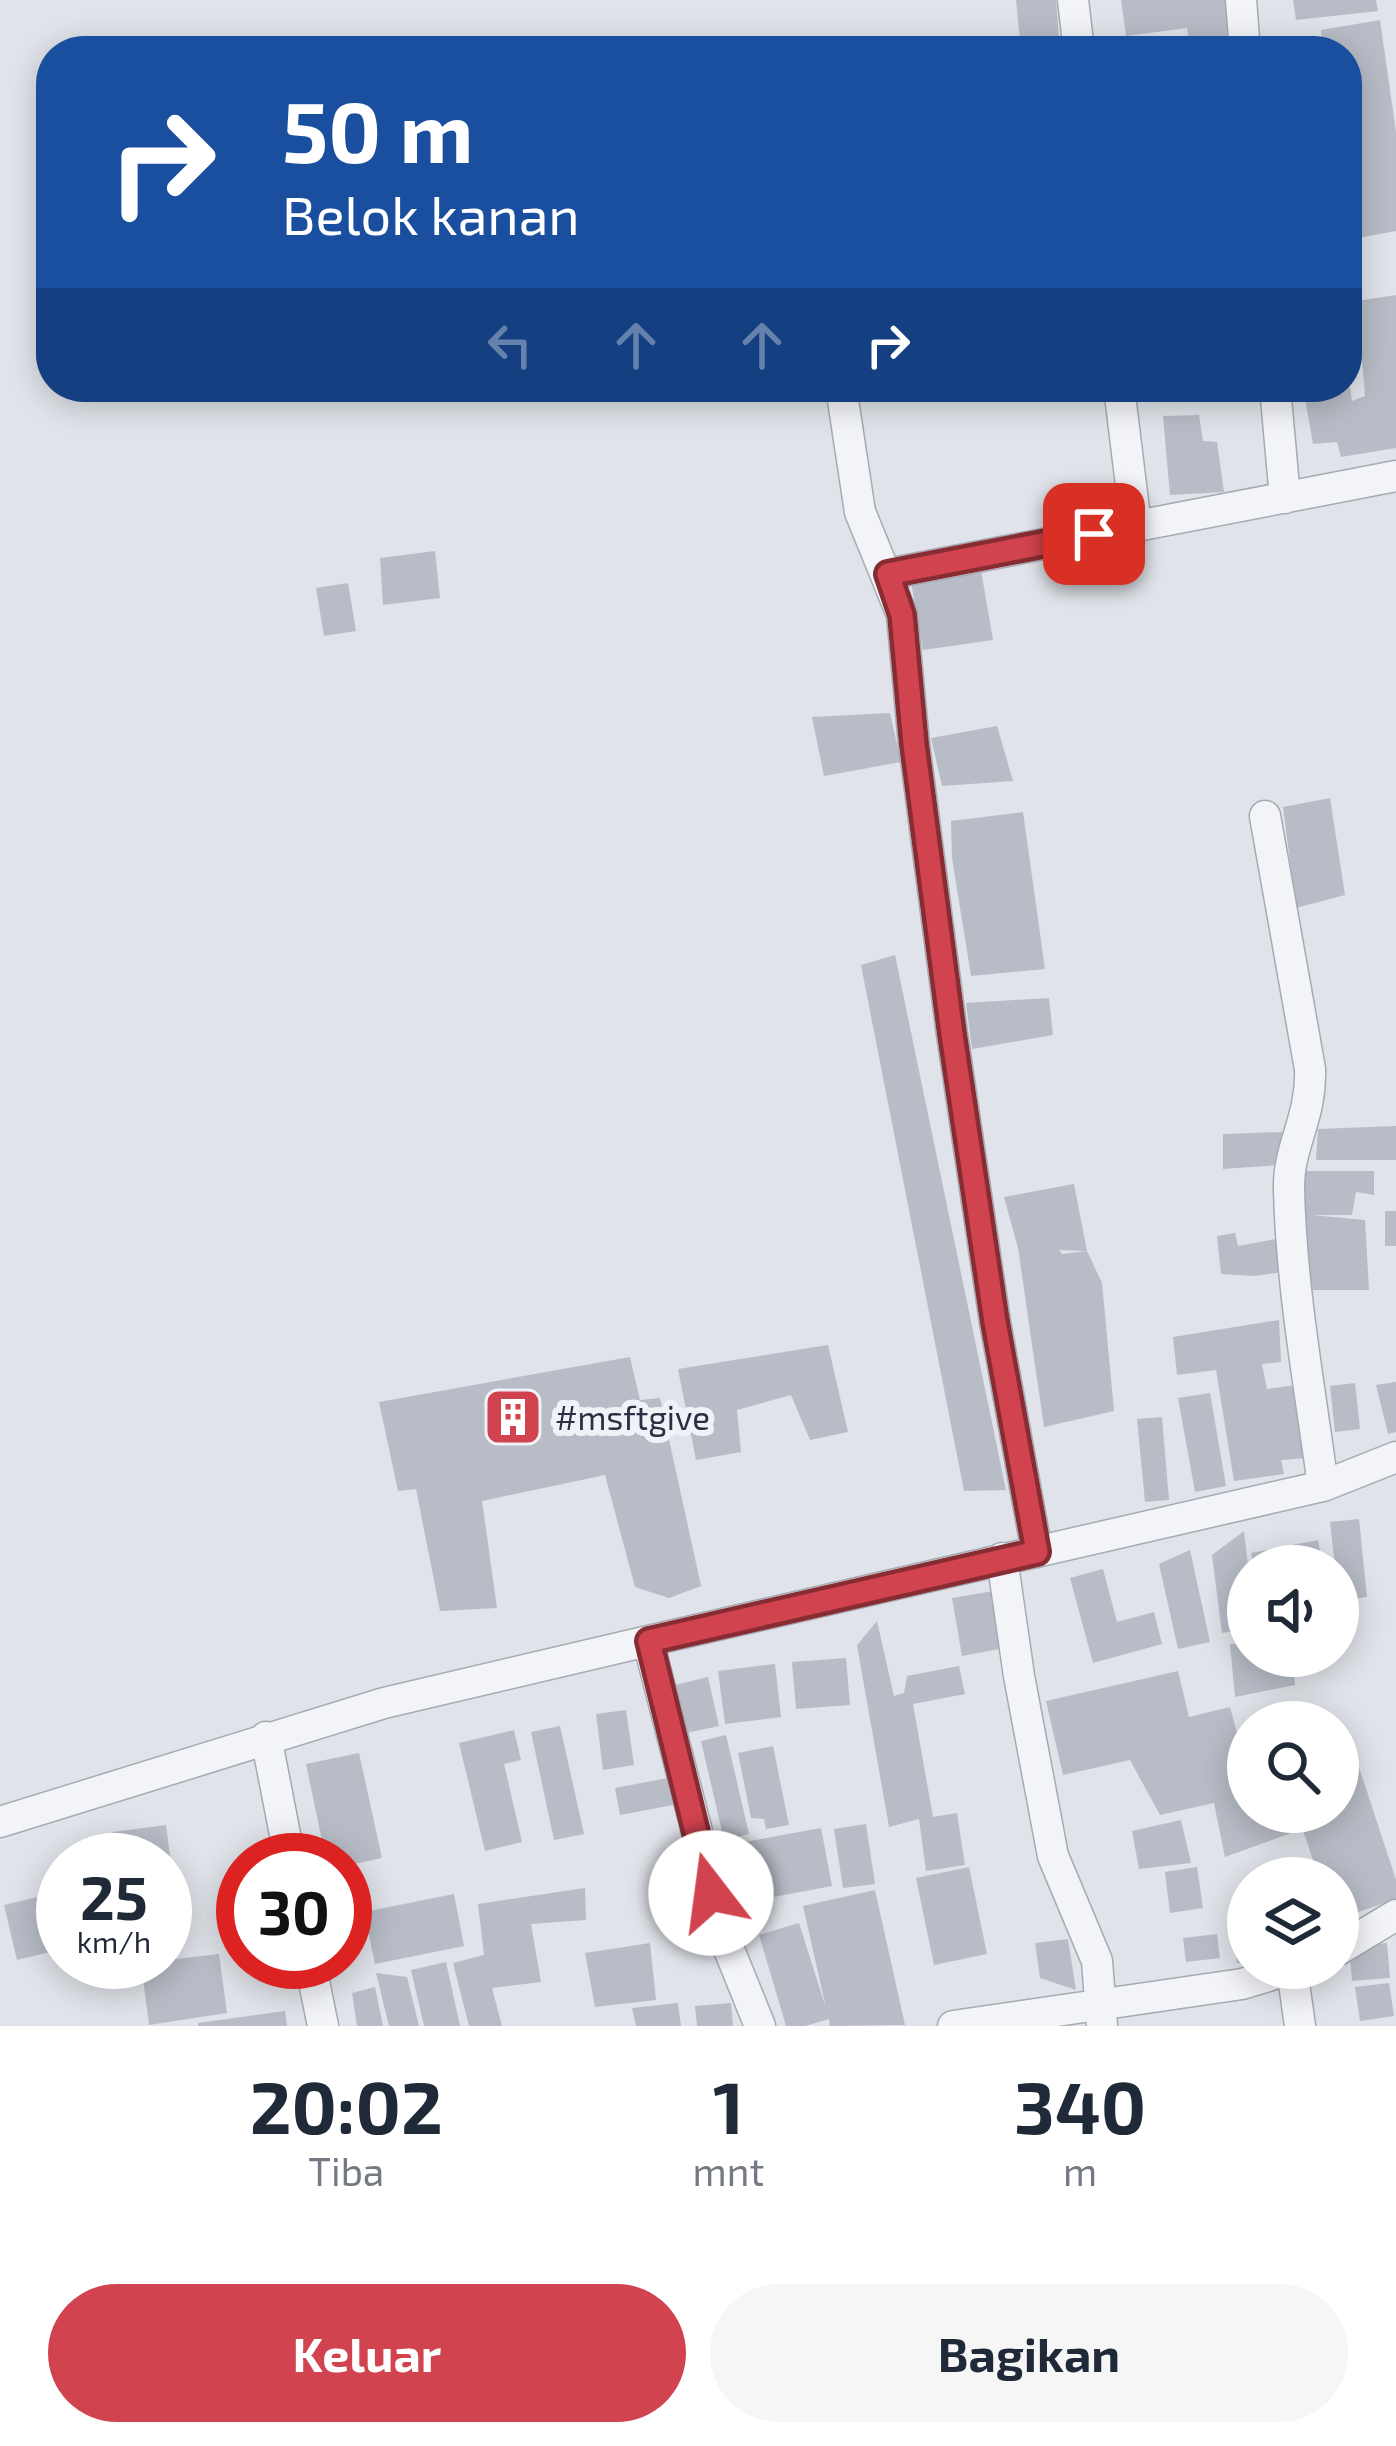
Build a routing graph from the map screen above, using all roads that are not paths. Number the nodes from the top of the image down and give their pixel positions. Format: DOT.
graph roads {
  1 [pos="1073,0"];
  2 [pos="1241,0"];
  3 [pos="1077,36"];
  4 [pos="1244,36"];
  5 [pos="844,402"];
  6 [pos="1121,402"];
  7 [pos="1276,402"];
  8 [pos="1396,476"];
  9 [pos="1285,498"];
  10 [pos="1136,526"];
  11 [pos="888,574"];
  12 [pos="1265,816"];
  13 [pos="1396,1456"];
  14 [pos="1323,1486"];
  15 [pos="1037,1552"];
  16 [pos="1002,1558"];
  17 [pos="649,1641"];
  18 [pos="266,1737"];
  19 [pos="0,1822"];
  20 [pos="285,1833"];
  21 [pos="1396,1915"];
  22 [pos="1359,1937"];
  23 [pos="1227,1987"];
  24 [pos="315,1989"];
  25 [pos="1296,1989"];
  26 [pos="1101,2016"];
  27 [pos="322,2026"];
  28 [pos="760,2026"];
  29 [pos="953,2026"];
  30 [pos="1300,2026"];
  1 -- 3 [label="street"];
  2 -- 4 [label="street"];
  5 -- 11 [label="street"];
  6 -- 10 [label="street"];
  7 -- 9 [label="street"];
  8 -- 9 [label="street"];
  9 -- 10 [label="street"];
  10 -- 11 [label="street"];
  11 -- 15 [label="street"];
  12 -- 14 [label="street"];
  13 -- 14 [label="street"];
  14 -- 15 [label="street"];
  15 -- 16 [label="street"];
  16 -- 17 [label="street"];
  16 -- 26 [label="street"];
  17 -- 18 [label="street"];
  17 -- 28 [label="street"];
  18 -- 19 [label="street"];
  18 -- 20 [label="street"];
  21 -- 22 [label="street"];
  23 -- 26 [label="street"];
  24 -- 27 [label="street"];
  25 -- 30 [label="street"];
  26 -- 29 [label="street"];
}
